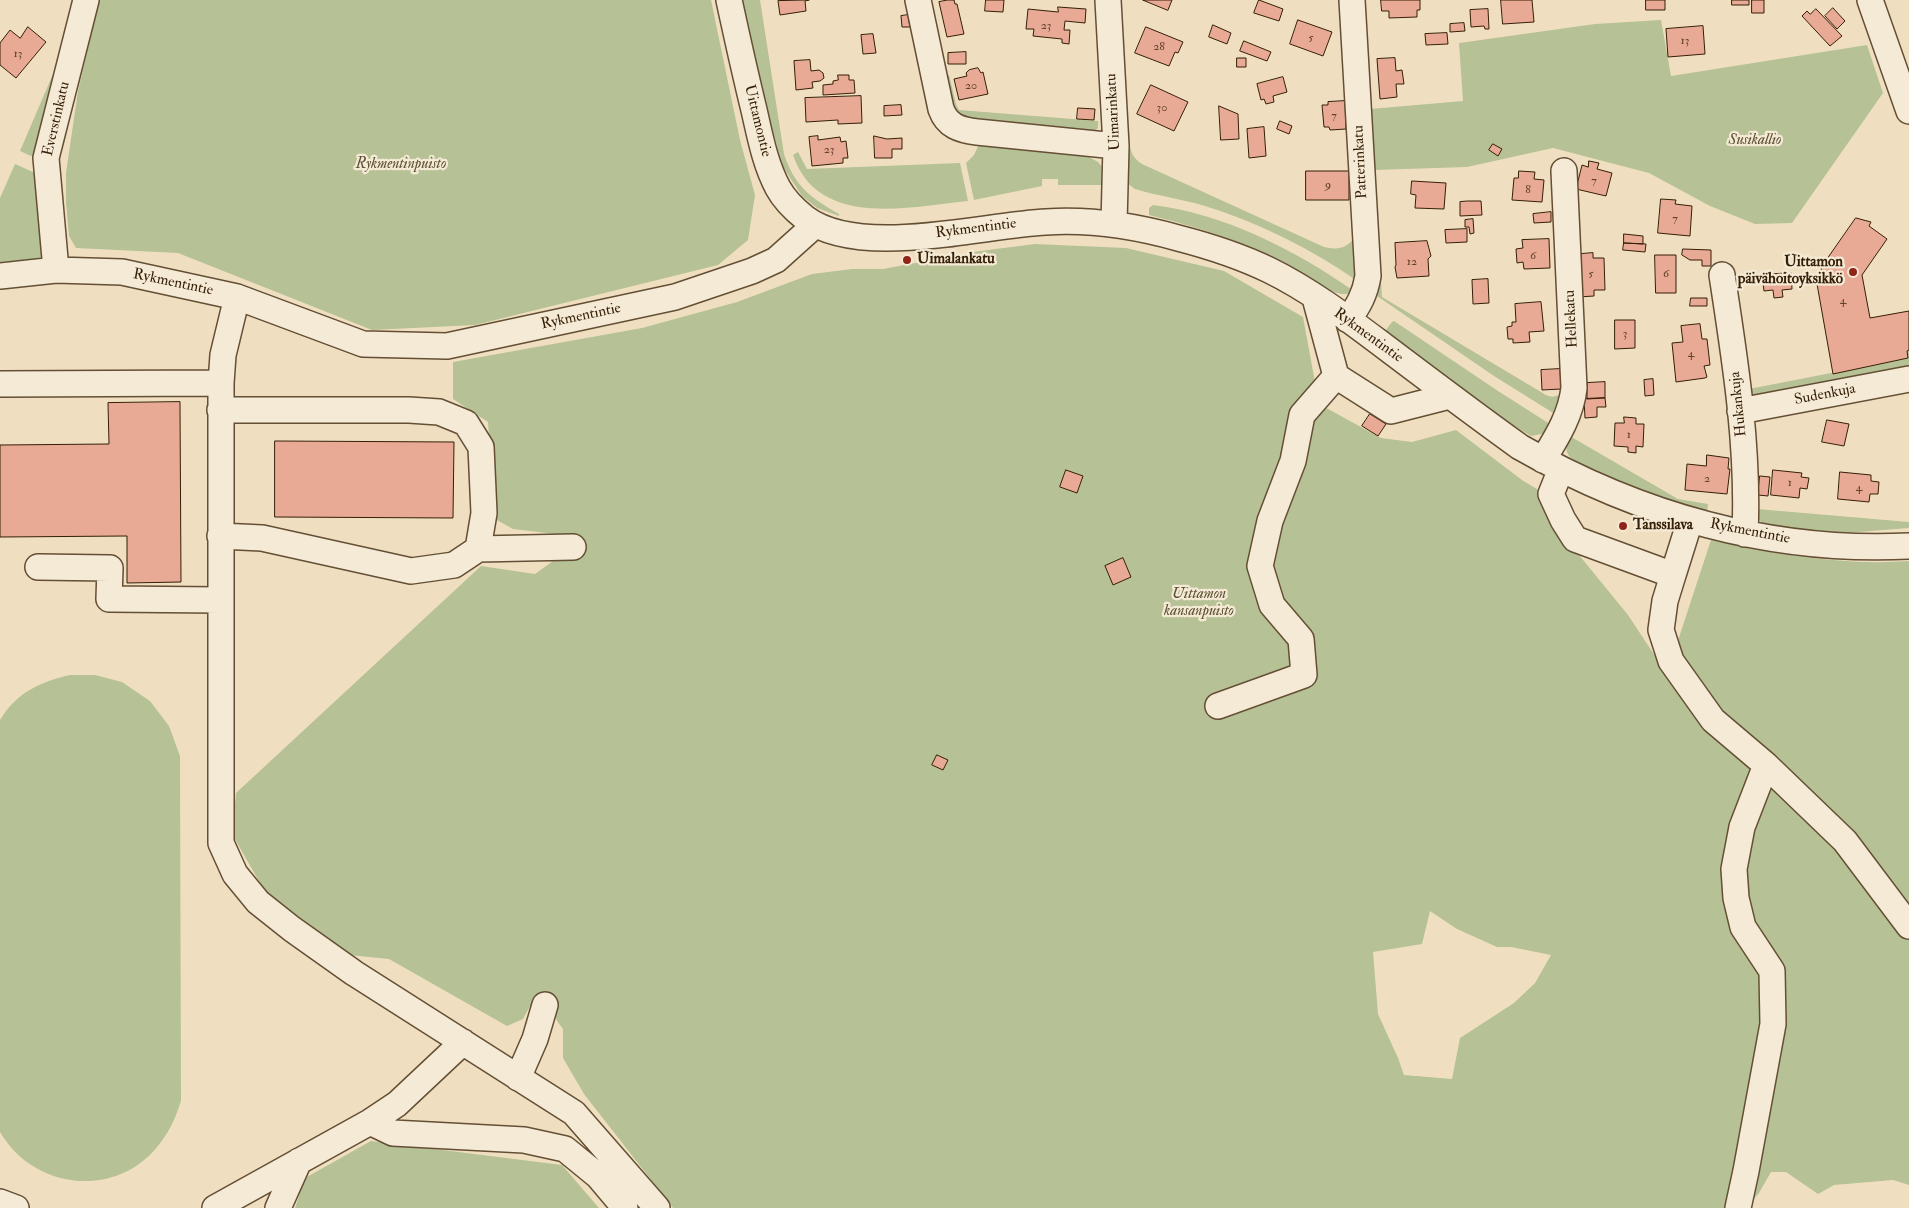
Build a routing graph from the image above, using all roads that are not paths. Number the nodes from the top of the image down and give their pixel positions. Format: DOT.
graph roads {
  1 [pos="86,0"];
  2 [pos="729,0"];
  3 [pos="918,0"];
  4 [pos="1108,0"];
  5 [pos="1352,0"];
  6 [pos="1870,0"];
  7 [pos="1904,80"];
  8 [pos="1909,110"];
  9 [pos="1116,146"];
  10 [pos="1564,171"];
  11 [pos="1114,224"];
  12 [pos="815,225"];
  13 [pos="56,270"];
  14 [pos="1722,275"];
  15 [pos="0,276"];
  16 [pos="237,297"];
  17 [pos="1315,298"];
  18 [pos="1348,320"];
  19 [pos="1336,376"];
  20 [pos="1909,379"];
  21 [pos="220,383"];
  22 [pos="0,384"];
  23 [pos="1450,396"];
  24 [pos="220,410"];
  25 [pos="1740,411"];
  26 [pos="1552,464"];
  27 [pos="1690,520"];
  28 [pos="1745,534"];
  29 [pos="220,536"];
  30 [pos="1909,546"];
  31 [pos="573,547"];
  32 [pos="478,549"];
  33 [pos="38,567"];
  34 [pos="1673,575"];
  35 [pos="220,600"];
  36 [pos="1218,706"];
  37 [pos="1766,765"];
  38 [pos="1909,926"];
  39 [pos="545,1005"];
  40 [pos="463,1042"];
  41 [pos="518,1078"];
  42 [pos="370,1122"];
  43 [pos="299,1161"];
  44 [pos="0,1202"];
  45 [pos="226,1205"];
  46 [pos="16,1208"];
  47 [pos="278,1208"];
  48 [pos="625,1208"];
  49 [pos="657,1208"];
  50 [pos="1738,1208"];
  1 -- 13 [label="street, Everstinkatu"];
  2 -- 12 [label="street, Uittamontie"];
  3 -- 9 [label="street"];
  4 -- 9 [label="street, Uimarinkatu"];
  5 -- 18 [label="street, Patterinkatu"];
  6 -- 7 [label="street"];
  7 -- 8 [label="street"];
  9 -- 11 [label="street, Uimarinkatu"];
  10 -- 26 [label="street, Hellekatu"];
  11 -- 12 [label="street, Rykmentintie"];
  11 -- 17 [label="street, Rykmentintie"];
  12 -- 16 [label="street, Rykmentintie"];
  13 -- 15 [label="street, Rykmentintie"];
  13 -- 16 [label="street, Rykmentintie"];
  14 -- 25 [label="street, Hukankuja"];
  16 -- 21 [label="street"];
  17 -- 18 [label="street, Rykmentintie"];
  17 -- 19 [label="street"];
  18 -- 23 [label="street, Rykmentintie"];
  19 -- 23 [label="street"];
  19 -- 36 [label="street"];
  20 -- 25 [label="street, Sudenkuja"];
  21 -- 22 [label="street"];
  21 -- 24 [label="street"];
  23 -- 26 [label="street, Rykmentintie"];
  24 -- 29 [label="street"];
  24 -- 32 [label="street"];
  25 -- 28 [label="street, Hukankuja"];
  26 -- 27 [label="street, Rykmentintie"];
  26 -- 34 [label="street, Hellekatu"];
  27 -- 28 [label="street, Rykmentintie"];
  27 -- 34 [label="street"];
  28 -- 30 [label="street, Rykmentintie"];
  29 -- 32 [label="street"];
  29 -- 35 [label="street"];
  31 -- 32 [label="street"];
  33 -- 35 [label="street"];
  34 -- 37 [label="street"];
  35 -- 40 [label="street"];
  37 -- 38 [label="street"];
  37 -- 50 [label="street"];
  39 -- 41 [label="street"];
  40 -- 41 [label="street"];
  40 -- 42 [label="street"];
  41 -- 49 [label="street"];
  42 -- 43 [label="street"];
  42 -- 48 [label="street"];
  43 -- 45 [label="street"];
  43 -- 47 [label="street"];
  44 -- 46 [label="street"];
}
